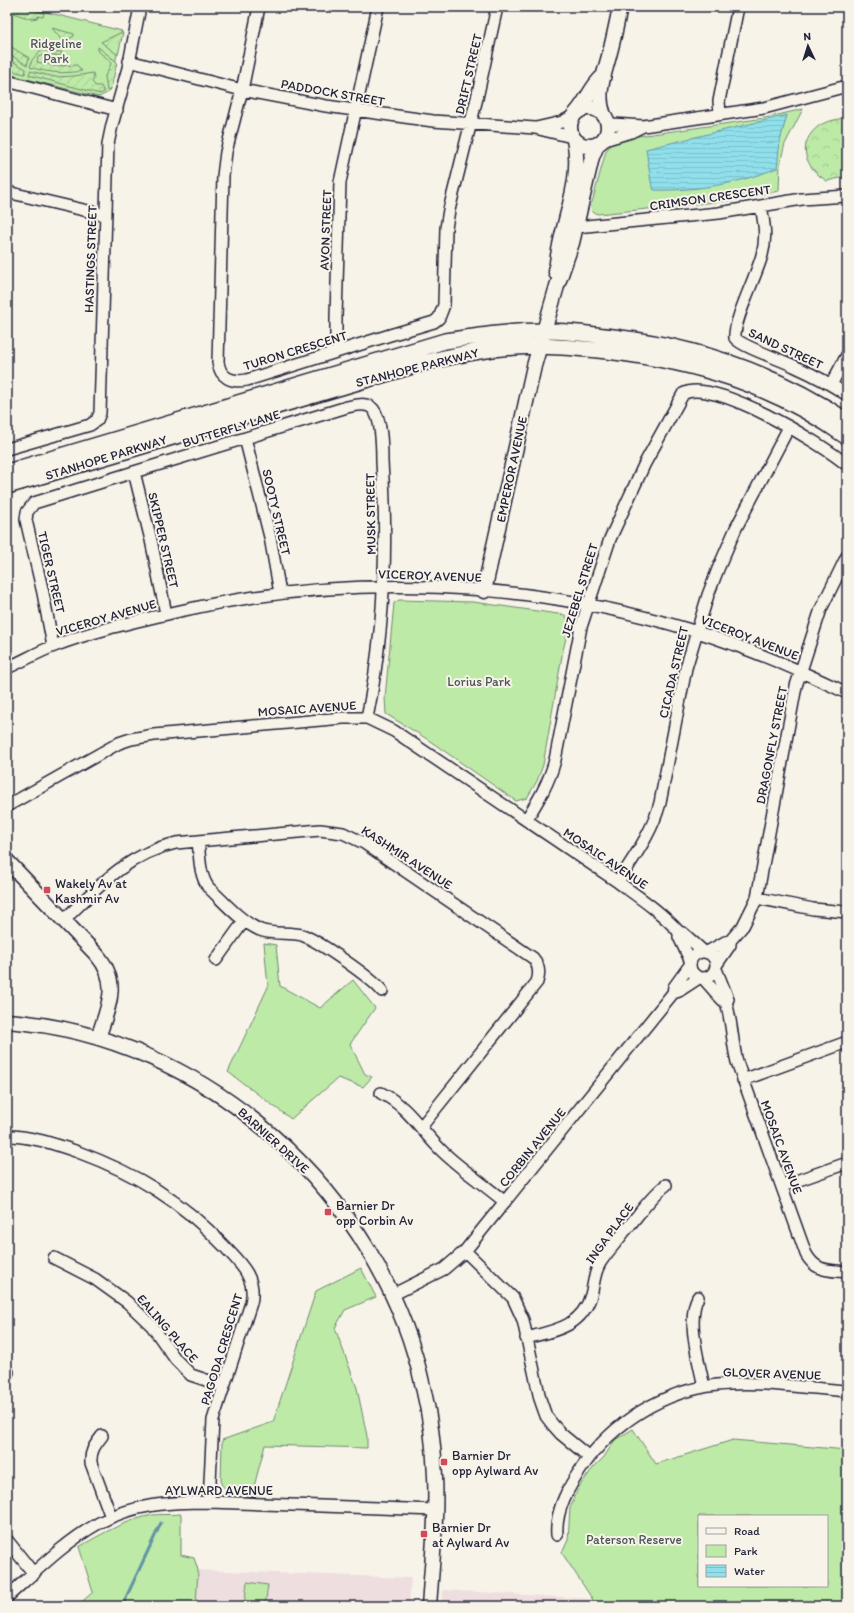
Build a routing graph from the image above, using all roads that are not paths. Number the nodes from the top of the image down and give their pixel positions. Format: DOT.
graph roads {
  1 [pos="140,7"];
  2 [pos="259,7"];
  3 [pos="378,7"];
  4 [pos="497,7"];
  5 [pos="620,7"];
  6 [pos="738,7"];
  7 [pos="129,60"];
  8 [pos="602,78"];
  9 [pos="7,81"];
  10 [pos="847,86"];
  11 [pos="242,90"];
  12 [pos="116,110"];
  13 [pos="356,111"];
  14 [pos="720,114"];
  15 [pos="575,115"];
  16 [pos="606,118"];
  17 [pos="471,124"];
  18 [pos="643,126"];
  19 [pos="536,128"];
  20 [pos="573,138"];
  21 [pos="600,143"];
  22 [pos="7,192"];
  23 [pos="847,196"];
  24 [pos="761,206"];
  25 [pos="106,214"];
  26 [pos="576,227"];
  27 [pos="557,286"];
  28 [pos="544,331"];
  29 [pos="540,347"];
  30 [pos="339,351"];
  31 [pos="847,355"];
  32 [pos="831,385"];
  33 [pos="847,395"];
  34 [pos="370,406"];
  35 [pos="847,421"];
  36 [pos="789,427"];
  37 [pos="847,437"];
  38 [pos="245,438"];
  39 [pos="7,449"];
  40 [pos="847,465"];
  41 [pos="7,472"];
  42 [pos="134,472"];
  43 [pos="7,486"];
  44 [pos="27,527"];
  45 [pos="847,556"];
  46 [pos="384,586"];
  47 [pos="484,591"];
  48 [pos="280,593"];
  49 [pos="588,605"];
  50 [pos="166,614"];
  51 [pos="696,631"];
  52 [pos="53,646"];
  53 [pos="7,668"];
  54 [pos="800,671"];
  55 [pos="847,693"];
  56 [pos="367,718"];
  57 [pos="7,806"];
  58 [pos="526,820"];
  59 [pos="198,841"];
  60 [pos="7,861"];
  61 [pos="618,882"];
  62 [pos="757,898"];
  63 [pos="847,912"];
  64 [pos="64,920"];
  65 [pos="244,921"];
  66 [pos="679,932"];
  67 [pos="730,941"];
  68 [pos="705,951"];
  69 [pos="216,960"];
  70 [pos="690,963"];
  71 [pos="716,967"];
  72 [pos="701,978"];
  73 [pos="382,991"];
  74 [pos="673,993"];
  75 [pos="726,1002"];
  76 [pos="7,1021"];
  77 [pos="98,1038"];
  78 [pos="847,1042"];
  79 [pos="743,1080"];
  80 [pos="380,1093"];
  81 [pos="421,1127"];
  82 [pos="7,1136"];
  83 [pos="847,1162"];
  84 [pos="666,1185"];
  85 [pos="782,1186"];
  86 [pos="506,1202"];
  87 [pos="466,1251"];
  88 [pos="54,1258"];
  89 [pos="847,1272"];
  90 [pos="392,1295"];
  91 [pos="698,1297"];
  92 [pos="526,1338"];
  93 [pos="224,1386"];
  94 [pos="704,1387"];
  95 [pos="847,1391"];
  96 [pos="102,1436"];
  97 [pos="589,1457"];
  98 [pos="209,1502"];
  99 [pos="436,1510"];
  100 [pos="111,1517"];
  101 [pos="557,1535"];
  102 [pos="7,1540"];
  103 [pos="34,1574"];
  104 [pos="7,1597"];
  105 [pos="429,1606"];
  1 -- 7 [label="street, HASTINGS STREET"];
  2 -- 11 [label="street, TURON CRESCENT"];
  3 -- 13 [label="street, AVON STREET"];
  4 -- 17 [label="street, DRIFT STREET"];
  5 -- 8 [label="street"];
  6 -- 14 [label="street"];
  7 -- 11 [label="street, PADDOCK STREET"];
  7 -- 12 [label="street, HASTINGS STREET"];
  8 -- 15 [label="street"];
  8 -- 16 [label="street"];
  9 -- 12 [label="street"];
  10 -- 14 [label="street"];
  11 -- 13 [label="street, PADDOCK STREET"];
  11 -- 30 [label="street, TURON CRESCENT"];
  12 -- 25 [label="street, HASTINGS STREET"];
  13 -- 17 [label="street, PADDOCK STREET"];
  13 -- 30 [label="street, AVON STREET"];
  14 -- 18 [label="street"];
  15 -- 16 [label="street"];
  15 -- 19 [label="street, PADDOCK STREET"];
  15 -- 20 [label="street"];
  16 -- 18 [label="street"];
  16 -- 21 [label="street"];
  17 -- 19 [label="street, PADDOCK STREET"];
  17 -- 30 [label="street, TURON CRESCENT"];
  18 -- 21 [label="street"];
  19 -- 20 [label="street, PADDOCK STREET"];
  20 -- 21 [label="street"];
  20 -- 27 [label="street"];
  21 -- 26 [label="street, EMPEROR AVENUE"];
  22 -- 25 [label="street"];
  23 -- 24 [label="street, CRIMSON CRESCENT"];
  24 -- 26 [label="street, CRIMSON CRESCENT"];
  24 -- 32 [label="street, SAND STREET"];
  25 -- 39 [label="street, HASTINGS STREET"];
  26 -- 27 [label="street, EMPEROR AVENUE"];
  27 -- 28 [label="street, EMPEROR AVENUE"];
  28 -- 29 [label="street, EMPEROR AVENUE"];
  28 -- 35 [label="main road, STANHOPE PARKWAY"];
  28 -- 41 [label="main road, STANHOPE PARKWAY"];
  29 -- 37 [label="main road, STANHOPE PARKWAY"];
  29 -- 43 [label="main road, STANHOPE PARKWAY"];
  29 -- 47 [label="street, EMPEROR AVENUE"];
  31 -- 32 [label="street"];
  32 -- 33 [label="street, SAND STREET"];
  34 -- 38 [label="street, BUTTERFLY LANE"];
  34 -- 46 [label="street, MUSK STREET"];
  36 -- 40 [label="street"];
  36 -- 49 [label="street, JEZEBEL STREET"];
  36 -- 51 [label="street, CICADA STREET"];
  38 -- 42 [label="street, BUTTERFLY LANE"];
  38 -- 48 [label="street, SOOTY STREET"];
  42 -- 44 [label="street, BUTTERFLY LANE"];
  42 -- 50 [label="street, SKIPPER STREET"];
  44 -- 52 [label="street, TIGER STREET"];
  45 -- 54 [label="street, DRAGONFLY STREET"];
  46 -- 47 [label="street, VICEROY AVENUE"];
  46 -- 48 [label="street, VICEROY AVENUE"];
  46 -- 56 [label="street, MUSK STREET"];
  47 -- 49 [label="street, VICEROY AVENUE"];
  48 -- 50 [label="street, VICEROY AVENUE"];
  49 -- 51 [label="street, VICEROY AVENUE"];
  49 -- 58 [label="street, JEZEBEL STREET"];
  50 -- 52 [label="street, VICEROY AVENUE"];
  51 -- 54 [label="street, VICEROY AVENUE"];
  51 -- 61 [label="street, CICADA STREET"];
  52 -- 53 [label="street, VICEROY AVENUE"];
  54 -- 55 [label="street, VICEROY AVENUE"];
  54 -- 62 [label="street, DRAGONFLY STREET"];
  56 -- 57 [label="street, MOSAIC AVENUE"];
  56 -- 58 [label="street, MOSAIC AVENUE"];
  58 -- 61 [label="street, MOSAIC AVENUE"];
  59 -- 64 [label="street, KASHMIR AVENUE"];
  59 -- 65 [label="street"];
  59 -- 81 [label="street, KASHMIR AVENUE"];
  60 -- 64 [label="street"];
  61 -- 66 [label="street, MOSAIC AVENUE"];
  62 -- 63 [label="street"];
  62 -- 67 [label="street, DRAGONFLY STREET"];
  64 -- 77 [label="street"];
  65 -- 69 [label="street"];
  65 -- 73 [label="street"];
  66 -- 68 [label="street, MOSAIC AVENUE"];
  66 -- 70 [label="street, MOSAIC AVENUE"];
  67 -- 68 [label="street, DRAGONFLY STREET"];
  67 -- 71 [label="street, DRAGONFLY STREET"];
  68 -- 70 [label="street"];
  68 -- 71 [label="street"];
  70 -- 72 [label="street"];
  70 -- 74 [label="street, CORBIN AVENUE"];
  71 -- 72 [label="street"];
  71 -- 75 [label="street, MOSAIC AVENUE"];
  72 -- 74 [label="street, CORBIN AVENUE"];
  72 -- 75 [label="street, MOSAIC AVENUE"];
  74 -- 86 [label="street, CORBIN AVENUE"];
  75 -- 79 [label="street, MOSAIC AVENUE"];
  76 -- 77 [label="street, BARNIER DRIVE"];
  77 -- 90 [label="street, BARNIER DRIVE"];
  78 -- 79 [label="street"];
  79 -- 85 [label="street, MOSAIC AVENUE"];
  80 -- 81 [label="street"];
  81 -- 86 [label="street"];
  82 -- 93 [label="street, PAGODA CRESCENT"];
  83 -- 85 [label="street"];
  84 -- 92 [label="street, INGA PLACE"];
  85 -- 89 [label="street, MOSAIC AVENUE"];
  86 -- 87 [label="street, CORBIN AVENUE"];
  87 -- 90 [label="street, CORBIN AVENUE"];
  87 -- 92 [label="street"];
  88 -- 93 [label="street, EALING PLACE"];
  90 -- 99 [label="street, BARNIER DRIVE"];
  91 -- 94 [label="street"];
  92 -- 97 [label="street"];
  93 -- 98 [label="street, PAGODA CRESCENT"];
  94 -- 95 [label="street, GLOVER AVENUE"];
  94 -- 97 [label="street, GLOVER AVENUE"];
  96 -- 100 [label="street"];
  97 -- 101 [label="street, GLOVER AVENUE"];
  98 -- 99 [label="street, AYLWARD AVENUE"];
  98 -- 100 [label="street, AYLWARD AVENUE"];
  99 -- 105 [label="street, BARNIER DRIVE"];
  100 -- 103 [label="street, AYLWARD AVENUE"];
  102 -- 103 [label="street"];
  103 -- 104 [label="street, AYLWARD AVENUE"];
}
